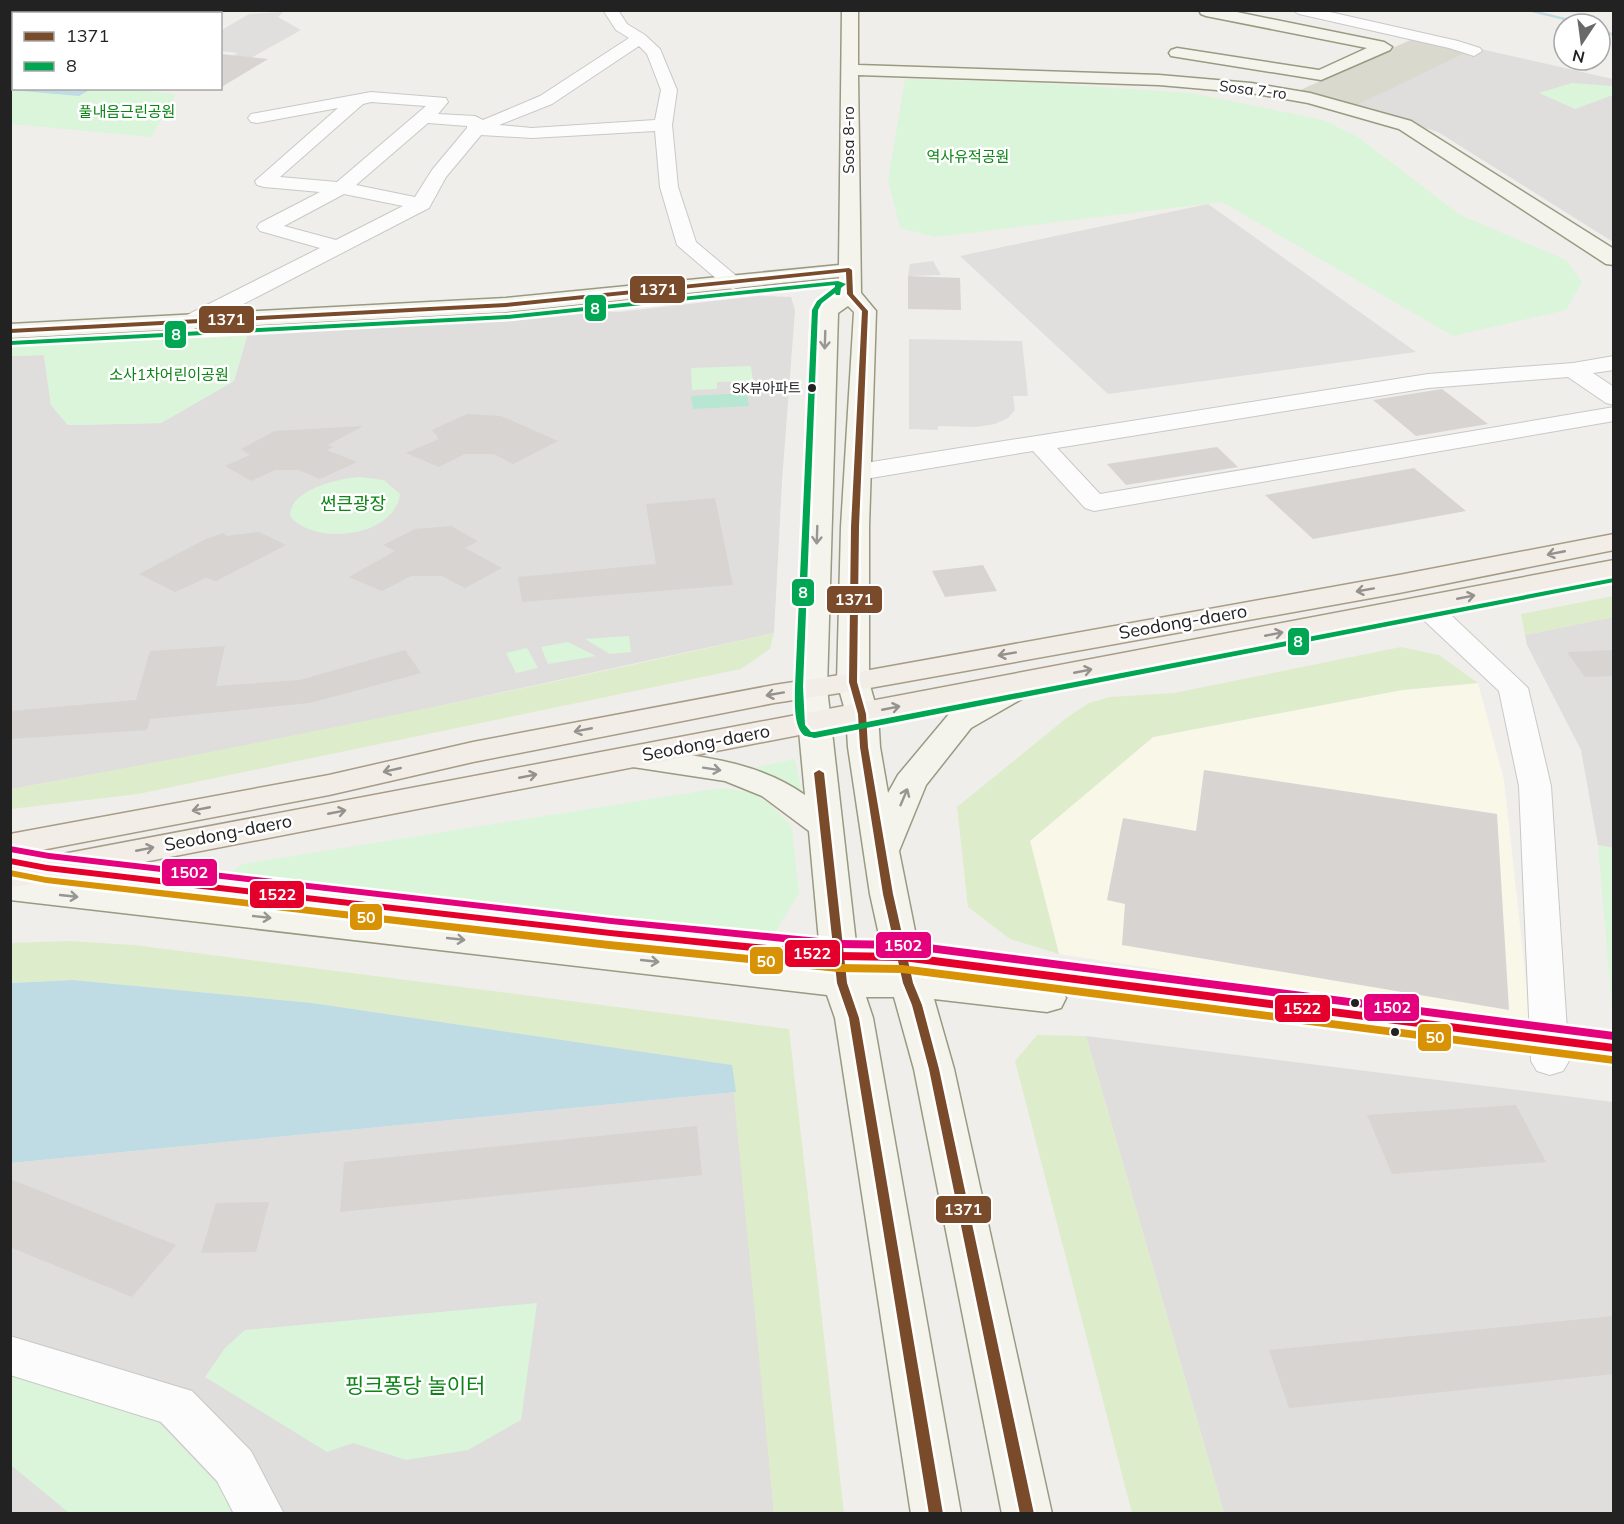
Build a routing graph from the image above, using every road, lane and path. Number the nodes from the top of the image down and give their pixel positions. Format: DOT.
graph roads {
  1 [pos="610,10"];
  2 [pos="850,10"];
  3 [pos="1299,10"];
  4 [pos="1206,11"];
  5 [pos="1276,25"];
  6 [pos="640,38"];
  7 [pos="1474,51"];
  8 [pos="1177,53"];
  9 [pos="1232,61"];
  10 [pos="850,70"];
  11 [pos="1159,80"];
  12 [pos="358,100"];
  13 [pos="424,118"];
  14 [pos="663,125"];
  15 [pos="476,129"];
  16 [pos="293,156"];
  17 [pos="341,188"];
  18 [pos="422,204"];
  19 [pos="339,247"];
  20 [pos="1614,259"];
  21 [pos="850,282"];
  22 [pos="733,283"];
  23 [pos="189,323"];
  24 [pos="10,331"];
  25 [pos="1614,363"];
  26 [pos="1573,370"];
  27 [pos="1614,398"];
  28 [pos="1614,414"];
  29 [pos="1038,442"];
  30 [pos="859,472"];
  31 [pos="1614,542"];
  32 [pos="1614,568"];
  33 [pos="1424,605"];
  34 [pos="1028,682"];
  35 [pos="811,688"];
  36 [pos="858,698"];
  37 [pos="813,723"];
  38 [pos="633,757"];
  39 [pos="825,826"];
  40 [pos="10,845"];
  41 [pos="881,851"];
  42 [pos="10,861"];
  43 [pos="46,868"];
  44 [pos="10,876"];
  45 [pos="10,888"];
  46 [pos="840,969"];
  47 [pos="905,970"];
  48 [pos="1614,1048"];
  49 [pos="1549,1050"];
  50 [pos="1614,1068"];
  51 [pos="10,1355"];
  52 [pos="260,1514"];
  53 [pos="936,1514"];
  54 [pos="1026,1514"];
  1 -- 6 [label="street"];
  2 -- 10 [label="street, Sosa 8-ro"];
  3 -- 7 [label="street"];
  4 -- 5 [label="street"];
  4 -- 8 [label="street"];
  5 -- 9 [label="street"];
  5 -- 9 [label="street"];
  6 -- 14 [label="street"];
  6 -- 15 [label="street"];
  8 -- 9 [label="street"];
  8 -- 11 [label="street"];
  10 -- 11 [label="street, Sosa 7-ro"];
  10 -- 21 [label="street, Sosa 8-ro"];
  11 -- 20 [label="street, Sosa 7-ro"];
  12 -- 13 [label="street"];
  12 -- 16 [label="street"];
  12 -- 16 [label="street"];
  13 -- 15 [label="street"];
  13 -- 17 [label="street"];
  14 -- 15 [label="street"];
  14 -- 22 [label="street"];
  15 -- 18 [label="street"];
  16 -- 17 [label="street"];
  17 -- 18 [label="street"];
  17 -- 19 [label="street"];
  18 -- 19 [label="street"];
  19 -- 23 [label="street"];
  21 -- 22 [label="street"];
  21 -- 30 [label="street"];
  21 -- 35 [label="street, one-way"];
  22 -- 23 [label="street"];
  23 -- 24 [label="street"];
  25 -- 26 [label="street"];
  26 -- 27 [label="street"];
  26 -- 29 [label="street"];
  28 -- 29 [label="street"];
  29 -- 30 [label="street"];
  30 -- 36 [label="street"];
  31 -- 36 [label="main road, Seodong-daero, one-way"];
  33 -- 32 [label="main road, Seodong-daero, one-way"];
  34 -- 33 [label="main road, Seodong-daero, one-way"];
  33 -- 49 [label="street"];
  36 -- 34 [label="main road, Seodong-daero, one-way"];
  41 -- 34 [label="street, one-way"];
  35 -- 36 [label="main road, Seodong-daero"];
  35 -- 37 [label="street"];
  35 -- 40 [label="main road, Seodong-daero, one-way"];
  36 -- 37 [label="main road, Seodong-daero"];
  36 -- 41 [label="street"];
  37 -- 38 [label="main road, Seodong-daero"];
  37 -- 39 [label="street"];
  38 -- 39 [label="street, one-way"];
  43 -- 38 [label="main road, Seodong-daero, one-way"];
  39 -- 46 [label="street"];
  41 -- 47 [label="street"];
  42 -- 43 [label="street"];
  43 -- 44 [label="main road, Seodong-daero"];
  43 -- 46 [label="street"];
  45 -- 46 [label="street, one-way"];
  46 -- 47 [label="street"];
  46 -- 53 [label="street"];
  47 -- 49 [label="street"];
  47 -- 54 [label="street"];
  48 -- 49 [label="street"];
  49 -- 50 [label="street"];
  51 -- 52 [label="street"];
}
